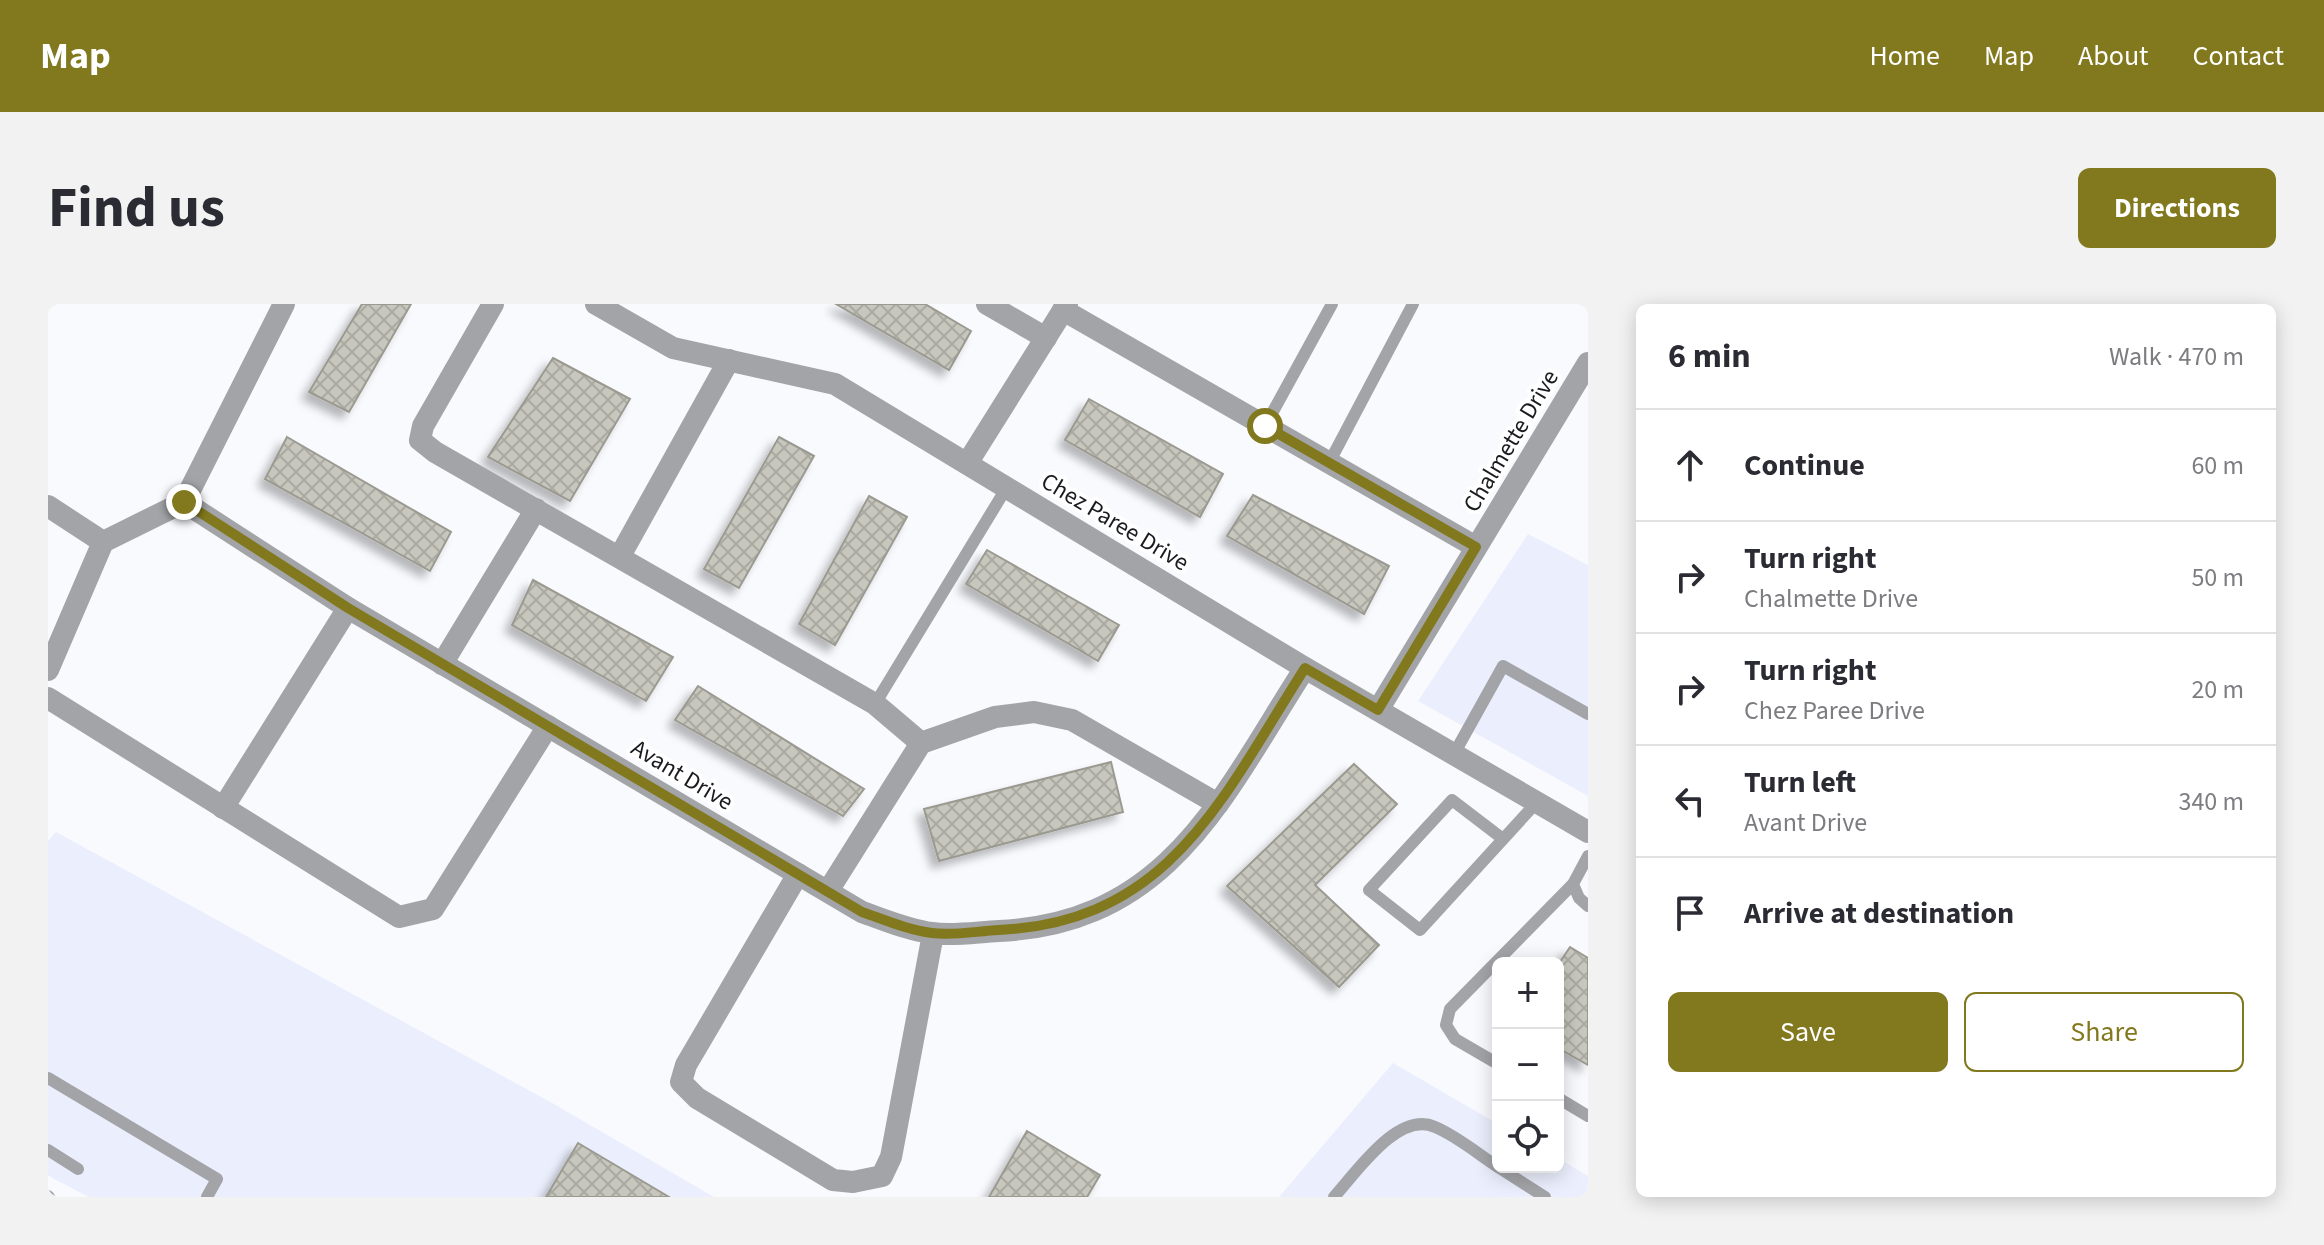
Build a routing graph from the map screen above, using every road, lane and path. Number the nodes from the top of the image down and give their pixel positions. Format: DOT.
graph roads {
  1 [pos="284,304"];
  2 [pos="493,304"];
  3 [pos="596,304"];
  4 [pos="987,304"];
  5 [pos="1332,304"];
  6 [pos="1413,304"];
  7 [pos="1065,307"];
  8 [pos="1046,338"];
  9 [pos="729,360"];
  10 [pos="1585,375"];
  11 [pos="1265,426"];
  12 [pos="968,462"];
  13 [pos="1329,463"];
  14 [pos="1007,487"];
  15 [pos="184,502"];
  16 [pos="48,506"];
  17 [pos="536,509"];
  18 [pos="103,542"];
  19 [pos="1476,547"];
  20 [pos="620,556"];
  21 [pos="348,608"];
  22 [pos="442,664"];
  23 [pos="1305,668"];
  24 [pos="48,670"];
  25 [pos="48,698"];
  26 [pos="875,704"];
  27 [pos="1378,710"];
  28 [pos="1588,714"];
  29 [pos="548,726"];
  30 [pos="921,743"];
  31 [pos="1454,754"];
  32 [pos="1537,802"];
  33 [pos="1218,804"];
  34 [pos="223,808"];
  35 [pos="1588,832"];
  36 [pos="1503,839"];
  37 [pos="1588,856"];
  38 [pos="798,874"];
  39 [pos="1573,884"];
  40 [pos="828,891"];
  41 [pos="1588,906"];
  42 [pos="933,934"];
  43 [pos="1492,1061"];
  44 [pos="48,1078"];
  45 [pos="1563,1101"];
  46 [pos="1588,1116"];
  47 [pos="48,1150"];
  48 [pos="1492,1163"];
  49 [pos="78,1169"];
  50 [pos="1507,1173"];
  51 [pos="207,1197"];
  52 [pos="1334,1197"];
  53 [pos="1545,1197"];
  1 -- 15 [label="street"];
  2 -- 17 [label="street"];
  3 -- 9 [label="street, Chez Paree Drive"];
  4 -- 8 [label="street"];
  5 -- 11 [label="lane"];
  6 -- 13 [label="lane"];
  7 -- 8 [label="street"];
  7 -- 11 [label="street"];
  8 -- 12 [label="street"];
  9 -- 12 [label="street, Chez Paree Drive"];
  9 -- 20 [label="street"];
  10 -- 19 [label="street, Chalmette Drive"];
  11 -- 13 [label="street"];
  12 -- 14 [label="street, Chez Paree Drive"];
  13 -- 19 [label="street"];
  14 -- 23 [label="street, Chez Paree Drive"];
  14 -- 26 [label="lane"];
  15 -- 18 [label="street"];
  15 -- 21 [label="street, Avant Drive"];
  16 -- 18 [label="street"];
  17 -- 20 [label="street"];
  17 -- 22 [label="street"];
  18 -- 24 [label="street"];
  19 -- 27 [label="street, Chalmette Drive"];
  20 -- 26 [label="street"];
  21 -- 22 [label="street, Avant Drive"];
  21 -- 34 [label="street"];
  22 -- 29 [label="street, Avant Drive"];
  23 -- 27 [label="street, Chez Paree Drive"];
  23 -- 33 [label="street, Avant Drive"];
  25 -- 34 [label="street"];
  26 -- 30 [label="street"];
  27 -- 31 [label="street, Chez Paree Drive"];
  28 -- 31 [label="lane"];
  29 -- 34 [label="street"];
  29 -- 38 [label="street, Avant Drive"];
  30 -- 33 [label="street"];
  30 -- 40 [label="street"];
  31 -- 32 [label="street, Chez Paree Drive"];
  32 -- 35 [label="street, Chez Paree Drive"];
  32 -- 36 [label="lane"];
  33 -- 42 [label="street, Avant Drive"];
  36 -- 36 [label="lane"];
  37 -- 39 [label="lane"];
  38 -- 40 [label="street, Avant Drive"];
  38 -- 42 [label="street"];
  39 -- 41 [label="lane"];
  39 -- 43 [label="lane"];
  40 -- 42 [label="street, Avant Drive"];
  44 -- 51 [label="lane"];
  45 -- 46 [label="lane"];
  47 -- 49 [label="lane"];
  48 -- 52 [label="lane"];
  50 -- 53 [label="lane"];
}
